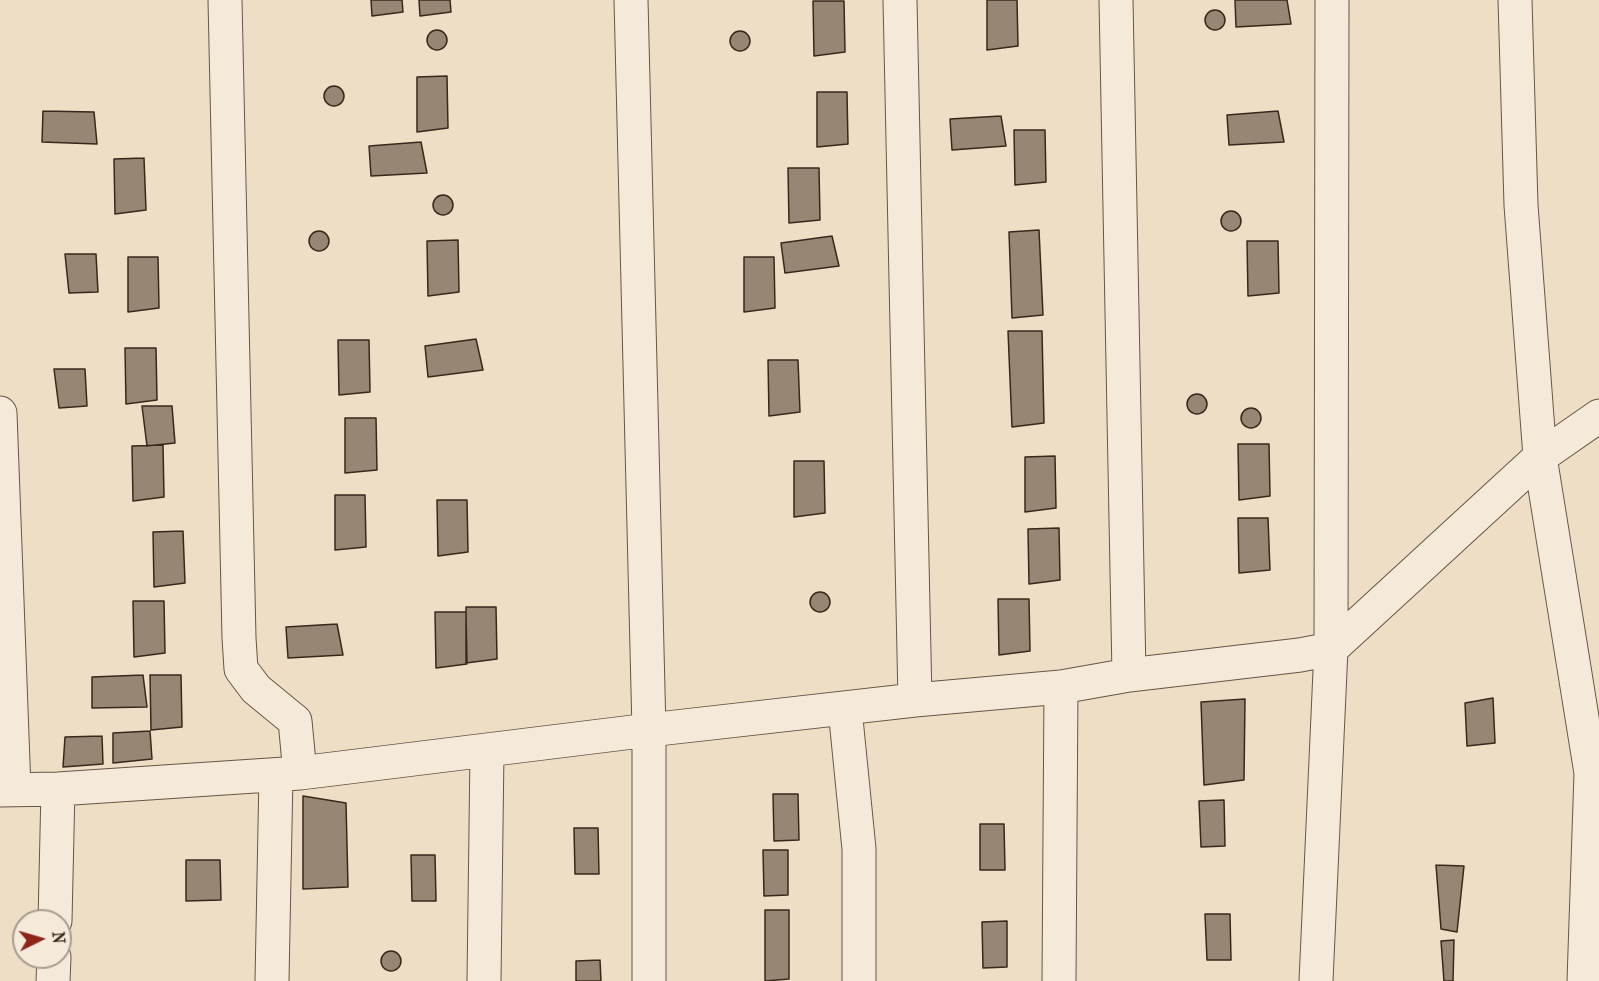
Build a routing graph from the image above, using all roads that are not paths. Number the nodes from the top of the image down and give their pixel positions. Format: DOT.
graph roads {
  1 [pos="225,0"];
  2 [pos="631,0"];
  3 [pos="900,0"];
  4 [pos="1116,0"];
  5 [pos="1332,0"];
  6 [pos="1515,0"];
  7 [pos="0,413"];
  8 [pos="1599,416"];
  9 [pos="1540,457"];
  10 [pos="1331,649"];
  11 [pos="1129,675"];
  12 [pos="1062,687"];
  13 [pos="915,700"];
  14 [pos="845,709"];
  15 [pos="649,730"];
  16 [pos="487,751"];
  17 [pos="288,774"];
  18 [pos="7,789"];
  19 [pos="58,789"];
  20 [pos="55,909"];
  21 [pos="272,981"];
  22 [pos="484,981"];
  23 [pos="649,981"];
  24 [pos="859,981"];
  25 [pos="1059,981"];
  26 [pos="1316,981"];
  27 [pos="1584,981"];
  1 -- 17 [label="street"];
  2 -- 15 [label="street"];
  3 -- 13 [label="street"];
  4 -- 11 [label="street"];
  5 -- 10 [label="street"];
  6 -- 9 [label="street"];
  7 -- 18 [label="street"];
  8 -- 9 [label="street"];
  9 -- 10 [label="street"];
  9 -- 27 [label="street"];
  10 -- 11 [label="street"];
  10 -- 26 [label="street"];
  11 -- 12 [label="street"];
  12 -- 13 [label="street"];
  12 -- 25 [label="street"];
  13 -- 14 [label="street"];
  14 -- 15 [label="street"];
  14 -- 24 [label="street"];
  15 -- 16 [label="street"];
  15 -- 23 [label="street"];
  16 -- 17 [label="street"];
  16 -- 22 [label="street"];
  17 -- 19 [label="street"];
  17 -- 21 [label="street"];
  18 -- 19 [label="street"];
  19 -- 20 [label="street"];
}
